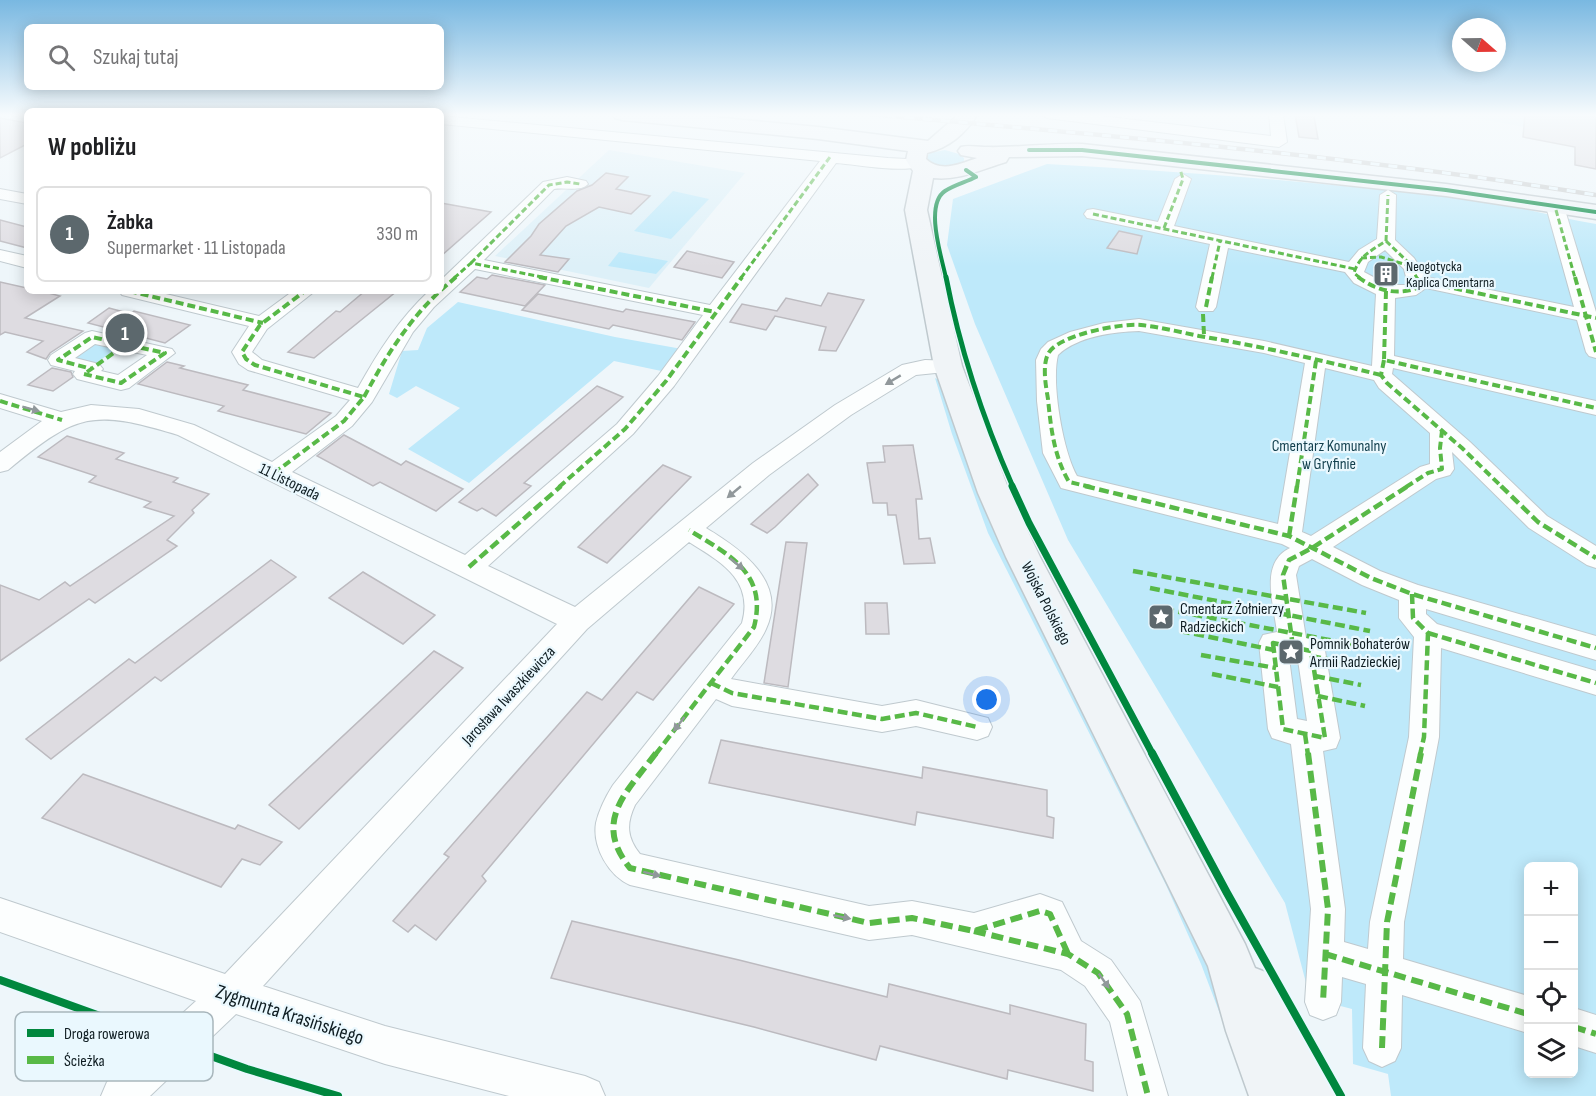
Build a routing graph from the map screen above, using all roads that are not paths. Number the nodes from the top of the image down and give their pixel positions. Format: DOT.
graph roads {
  1 [pos="825,165"];
  2 [pos="923,165"];
  3 [pos="930,165"];
  4 [pos="965,165"];
  5 [pos="1221,165"];
  6 [pos="952,173"];
  7 [pos="1181,173"];
  8 [pos="580,184"];
  9 [pos="0,194"];
  10 [pos="1388,195"];
  11 [pos="24,198"];
  12 [pos="1556,210"];
  13 [pos="1596,212"];
  14 [pos="1092,214"];
  15 [pos="921,225"];
  16 [pos="1164,228"];
  17 [pos="1220,241"];
  18 [pos="1386,241"];
  19 [pos="0,255"];
  20 [pos="24,261"];
  21 [pos="471,263"];
  22 [pos="1358,264"];
  23 [pos="1416,274"];
  24 [pos="444,288"];
  25 [pos="1386,291"];
  26 [pos="142,294"];
  27 [pos="301,294"];
  28 [pos="438,294"];
  29 [pos="715,312"];
  30 [pos="1591,317"];
  31 [pos="1204,319"];
  32 [pos="263,323"];
  33 [pos="126,344"];
  34 [pos="1596,352"];
  35 [pos="1316,361"];
  36 [pos="948,366"];
  37 [pos="1383,368"];
  38 [pos="92,369"];
  39 [pos="364,397"];
  40 [pos="0,401"];
  41 [pos="1596,408"];
  42 [pos="62,420"];
  43 [pos="1442,431"];
  44 [pos="0,464"];
  45 [pos="274,473"];
  46 [pos="689,530"];
  47 [pos="1301,542"];
  48 [pos="1596,558"];
  49 [pos="469,567"];
  50 [pos="1412,594"];
  51 [pos="577,621"];
  52 [pos="1428,633"];
  53 [pos="1596,648"];
  54 [pos="711,683"];
  55 [pos="1596,683"];
  56 [pos="977,727"];
  57 [pos="0,915"];
  58 [pos="1325,954"];
  59 [pos="1229,960"];
  60 [pos="1386,972"];
  61 [pos="230,995"];
  62 [pos="1323,1002"];
  63 [pos="212,1012"];
  64 [pos="1524,1013"];
  65 [pos="1578,1028"];
  66 [pos="1596,1034"];
  67 [pos="1382,1048"];
  68 [pos="137,1081"];
  69 [pos="121,1096"];
  70 [pos="585,1096"];
  71 [pos="1148,1096"];
  72 [pos="1274,1096"];
  73 [pos="1310,1096"];
  1 -- 29 [label="street"];
  2 -- 15 [label="main road, Wojska Polskiego"];
  3 -- 6 [label="main road"];
  4 -- 6 [label="main road"];
  5 -- 13 [label="main road"];
  6 -- 15 [label="main road, Wojska Polskiego"];
  7 -- 16 [label="street"];
  8 -- 21 [label="street"];
  9 -- 11 [label="street"];
  10 -- 18 [label="street"];
  12 -- 30 [label="street"];
  14 -- 16 [label="street"];
  15 -- 36 [label="main road, Wojska Polskiego"];
  16 -- 17 [label="street"];
  17 -- 22 [label="street"];
  17 -- 31 [label="street"];
  18 -- 22 [label="street"];
  18 -- 23 [label="street"];
  19 -- 20 [label="street"];
  21 -- 24 [label="street"];
  21 -- 29 [label="street"];
  22 -- 23 [label="street"];
  22 -- 25 [label="street"];
  23 -- 25 [label="street"];
  23 -- 30 [label="street"];
  25 -- 37 [label="street"];
  26 -- 32 [label="street"];
  27 -- 32 [label="street"];
  28 -- 39 [label="street"];
  29 -- 49 [label="street"];
  30 -- 34 [label="street"];
  31 -- 35 [label="street"];
  31 -- 47 [label="street"];
  32 -- 39 [label="street"];
  33 -- 38 [label="street"];
  33 -- 38 [label="street"];
  33 -- 38 [label="street"];
  35 -- 37 [label="street"];
  35 -- 47 [label="street"];
  36 -- 46 [label="street, Jarosława Iwaszkiewicza, one-way"];
  36 -- 59 [label="main road, Wojska Polskiego"];
  37 -- 41 [label="street"];
  37 -- 43 [label="street"];
  39 -- 45 [label="street"];
  40 -- 42 [label="street, one-way"];
  42 -- 44 [label="street, 11 Listopada"];
  42 -- 45 [label="street, 11 Listopada"];
  43 -- 47 [label="street"];
  43 -- 48 [label="street"];
  45 -- 49 [label="street, 11 Listopada"];
  46 -- 51 [label="street, Jarosława Iwaszkiewicza"];
  46 -- 54 [label="street, one-way"];
  47 -- 50 [label="street"];
  47 -- 58 [label="street"];
  49 -- 51 [label="street, 11 Listopada"];
  50 -- 52 [label="street"];
  50 -- 53 [label="street"];
  51 -- 61 [label="street, Jarosława Iwaszkiewicza"];
  52 -- 55 [label="street"];
  52 -- 60 [label="street"];
  54 -- 56 [label="street"];
  54 -- 71 [label="street, one-way"];
  57 -- 61 [label="street, Zygmunta Krasińskiego"];
  58 -- 60 [label="street"];
  58 -- 62 [label="street"];
  59 -- 72 [label="main road, Wojska Polskiego"];
  59 -- 73 [label="main road, Wojska Polskiego"];
  60 -- 64 [label="street"];
  60 -- 67 [label="street"];
  61 -- 63 [label="street, Jarosława Iwaszkiewicza"];
  61 -- 70 [label="street, Zygmunta Krasińskiego"];
  65 -- 66 [label="street"];
  68 -- 69 [label="street, Jarosława Iwaszkiewicza"];
}
